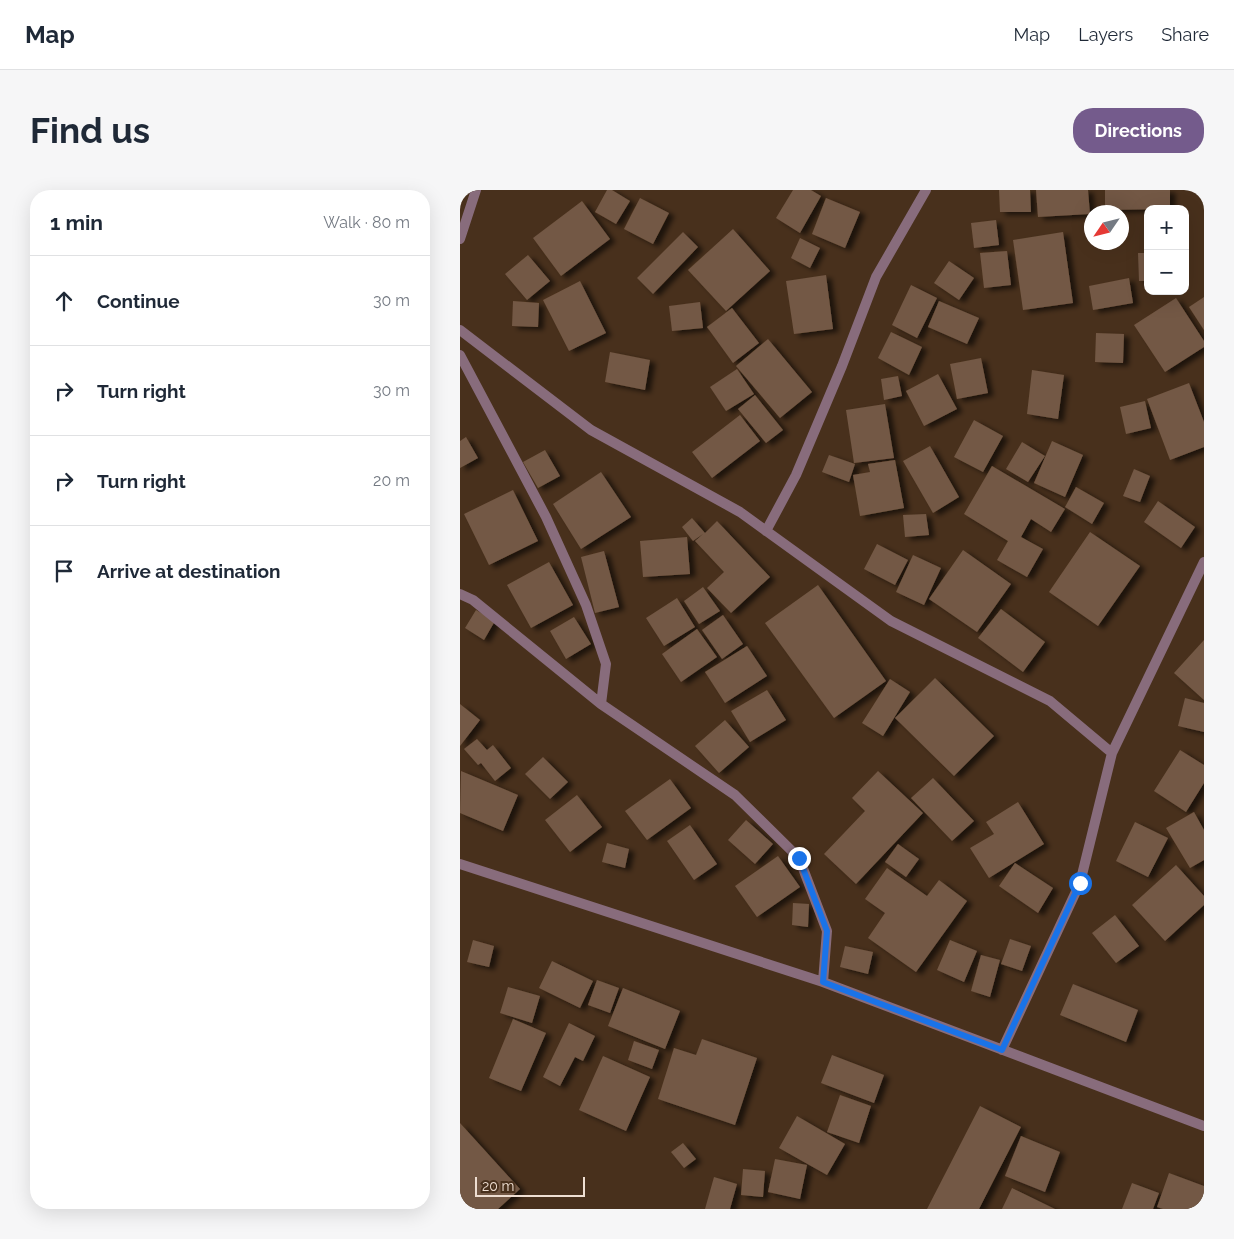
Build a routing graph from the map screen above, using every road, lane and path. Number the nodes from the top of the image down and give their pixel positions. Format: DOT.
graph roads {
  1 [pos="476,190"];
  2 [pos="926,190"];
  3 [pos="460,239"];
  4 [pos="460,330"];
  5 [pos="460,355"];
  6 [pos="766,531"];
  7 [pos="1204,562"];
  8 [pos="460,594"];
  9 [pos="601,704"];
  10 [pos="1112,753"];
  11 [pos="460,864"];
  12 [pos="823,982"];
  13 [pos="1002,1050"];
  14 [pos="1204,1126"];
  1 -- 3 [label="street"];
  2 -- 6 [label="street"];
  4 -- 6 [label="street"];
  5 -- 9 [label="street"];
  6 -- 10 [label="street"];
  7 -- 10 [label="street"];
  8 -- 9 [label="street"];
  9 -- 12 [label="street"];
  10 -- 13 [label="street"];
  11 -- 12 [label="street"];
  12 -- 13 [label="street"];
  13 -- 14 [label="street"];
}
